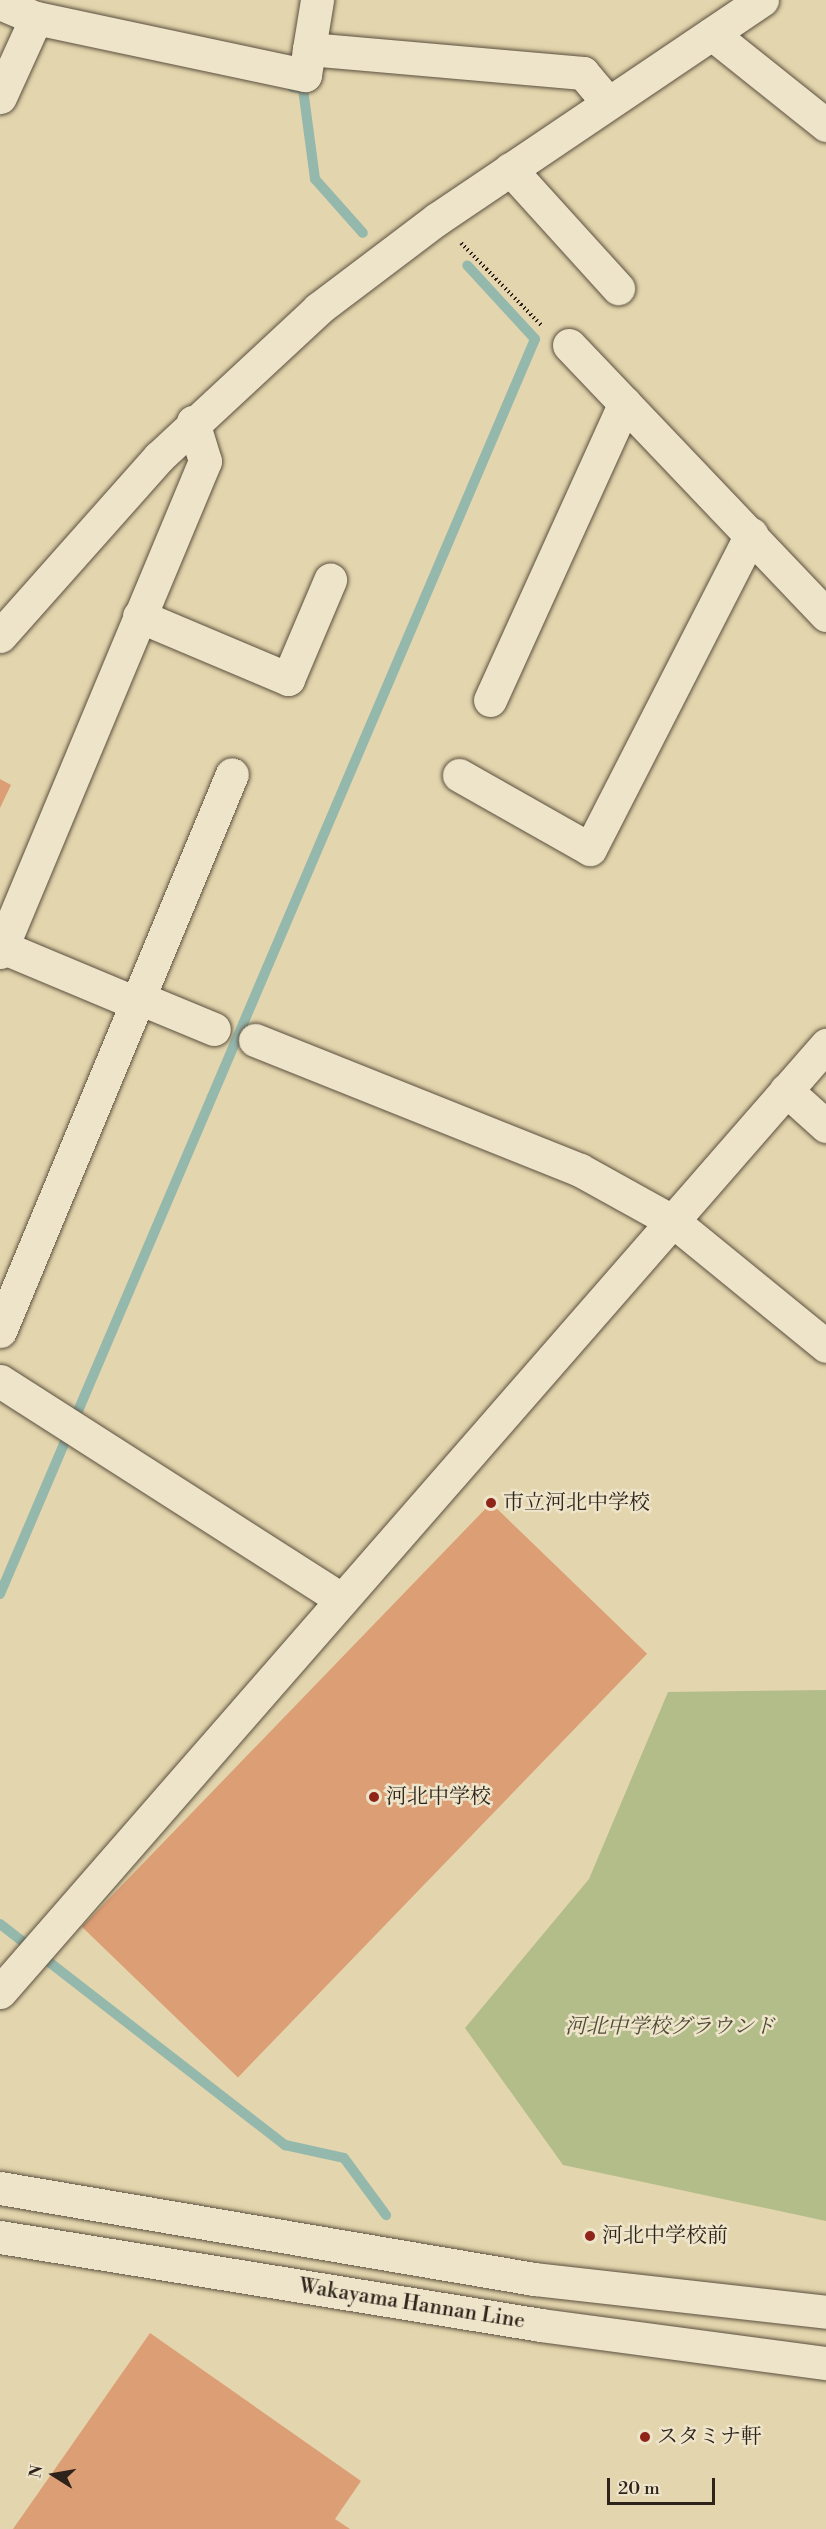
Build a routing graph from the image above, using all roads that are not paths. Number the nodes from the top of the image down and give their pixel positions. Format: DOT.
graph roads {
  1 [pos="317,0"];
  2 [pos="762,0"];
  3 [pos="0,3"];
  4 [pos="32,26"];
  5 [pos="712,33"];
  6 [pos="309,49"];
  7 [pos="3,81"];
  8 [pos="607,102"];
  9 [pos="826,125"];
  10 [pos="510,169"];
  11 [pos="618,288"];
  12 [pos="569,345"];
  13 [pos="625,403"];
  14 [pos="193,422"];
  15 [pos="752,534"];
  16 [pos="330,580"];
  17 [pos="826,615"];
  18 [pos="139,616"];
  19 [pos="0,636"];
  20 [pos="490,700"];
  21 [pos="232,774"];
  22 [pos="459,775"];
  23 [pos="1,950"];
  24 [pos="137,1000"];
  25 [pos="214,1029"];
  26 [pos="255,1040"];
  27 [pos="826,1045"];
  28 [pos="786,1090"];
  29 [pos="826,1126"];
  30 [pos="674,1222"];
  31 [pos="0,1331"];
  32 [pos="826,1346"];
  33 [pos="0,1381"];
  34 [pos="341,1599"];
  35 [pos="0,1992"];
  36 [pos="0,2188"];
  37 [pos="0,2237"];
  38 [pos="826,2312"];
  39 [pos="826,2363"];
  1 -- 6 [label="street"];
  2 -- 5 [label="street"];
  3 -- 4 [label="street"];
  4 -- 6 [label="street"];
  4 -- 7 [label="street"];
  5 -- 8 [label="street"];
  5 -- 9 [label="street"];
  6 -- 8 [label="street"];
  8 -- 10 [label="street"];
  10 -- 11 [label="street"];
  10 -- 14 [label="street"];
  12 -- 13 [label="street"];
  13 -- 15 [label="street"];
  13 -- 20 [label="street"];
  14 -- 18 [label="street"];
  14 -- 19 [label="street"];
  15 -- 17 [label="street"];
  15 -- 22 [label="street"];
  16 -- 18 [label="street"];
  18 -- 23 [label="street"];
  21 -- 24 [label="street"];
  23 -- 24 [label="street"];
  24 -- 25 [label="street"];
  24 -- 31 [label="street"];
  26 -- 30 [label="street"];
  27 -- 28 [label="street"];
  28 -- 29 [label="street"];
  28 -- 30 [label="street"];
  30 -- 32 [label="street"];
  30 -- 34 [label="street"];
  33 -- 34 [label="street"];
  34 -- 35 [label="street"];
  36 -- 38 [label="street"];
  37 -- 39 [label="street, Wakayama Hannan Line"];
}
